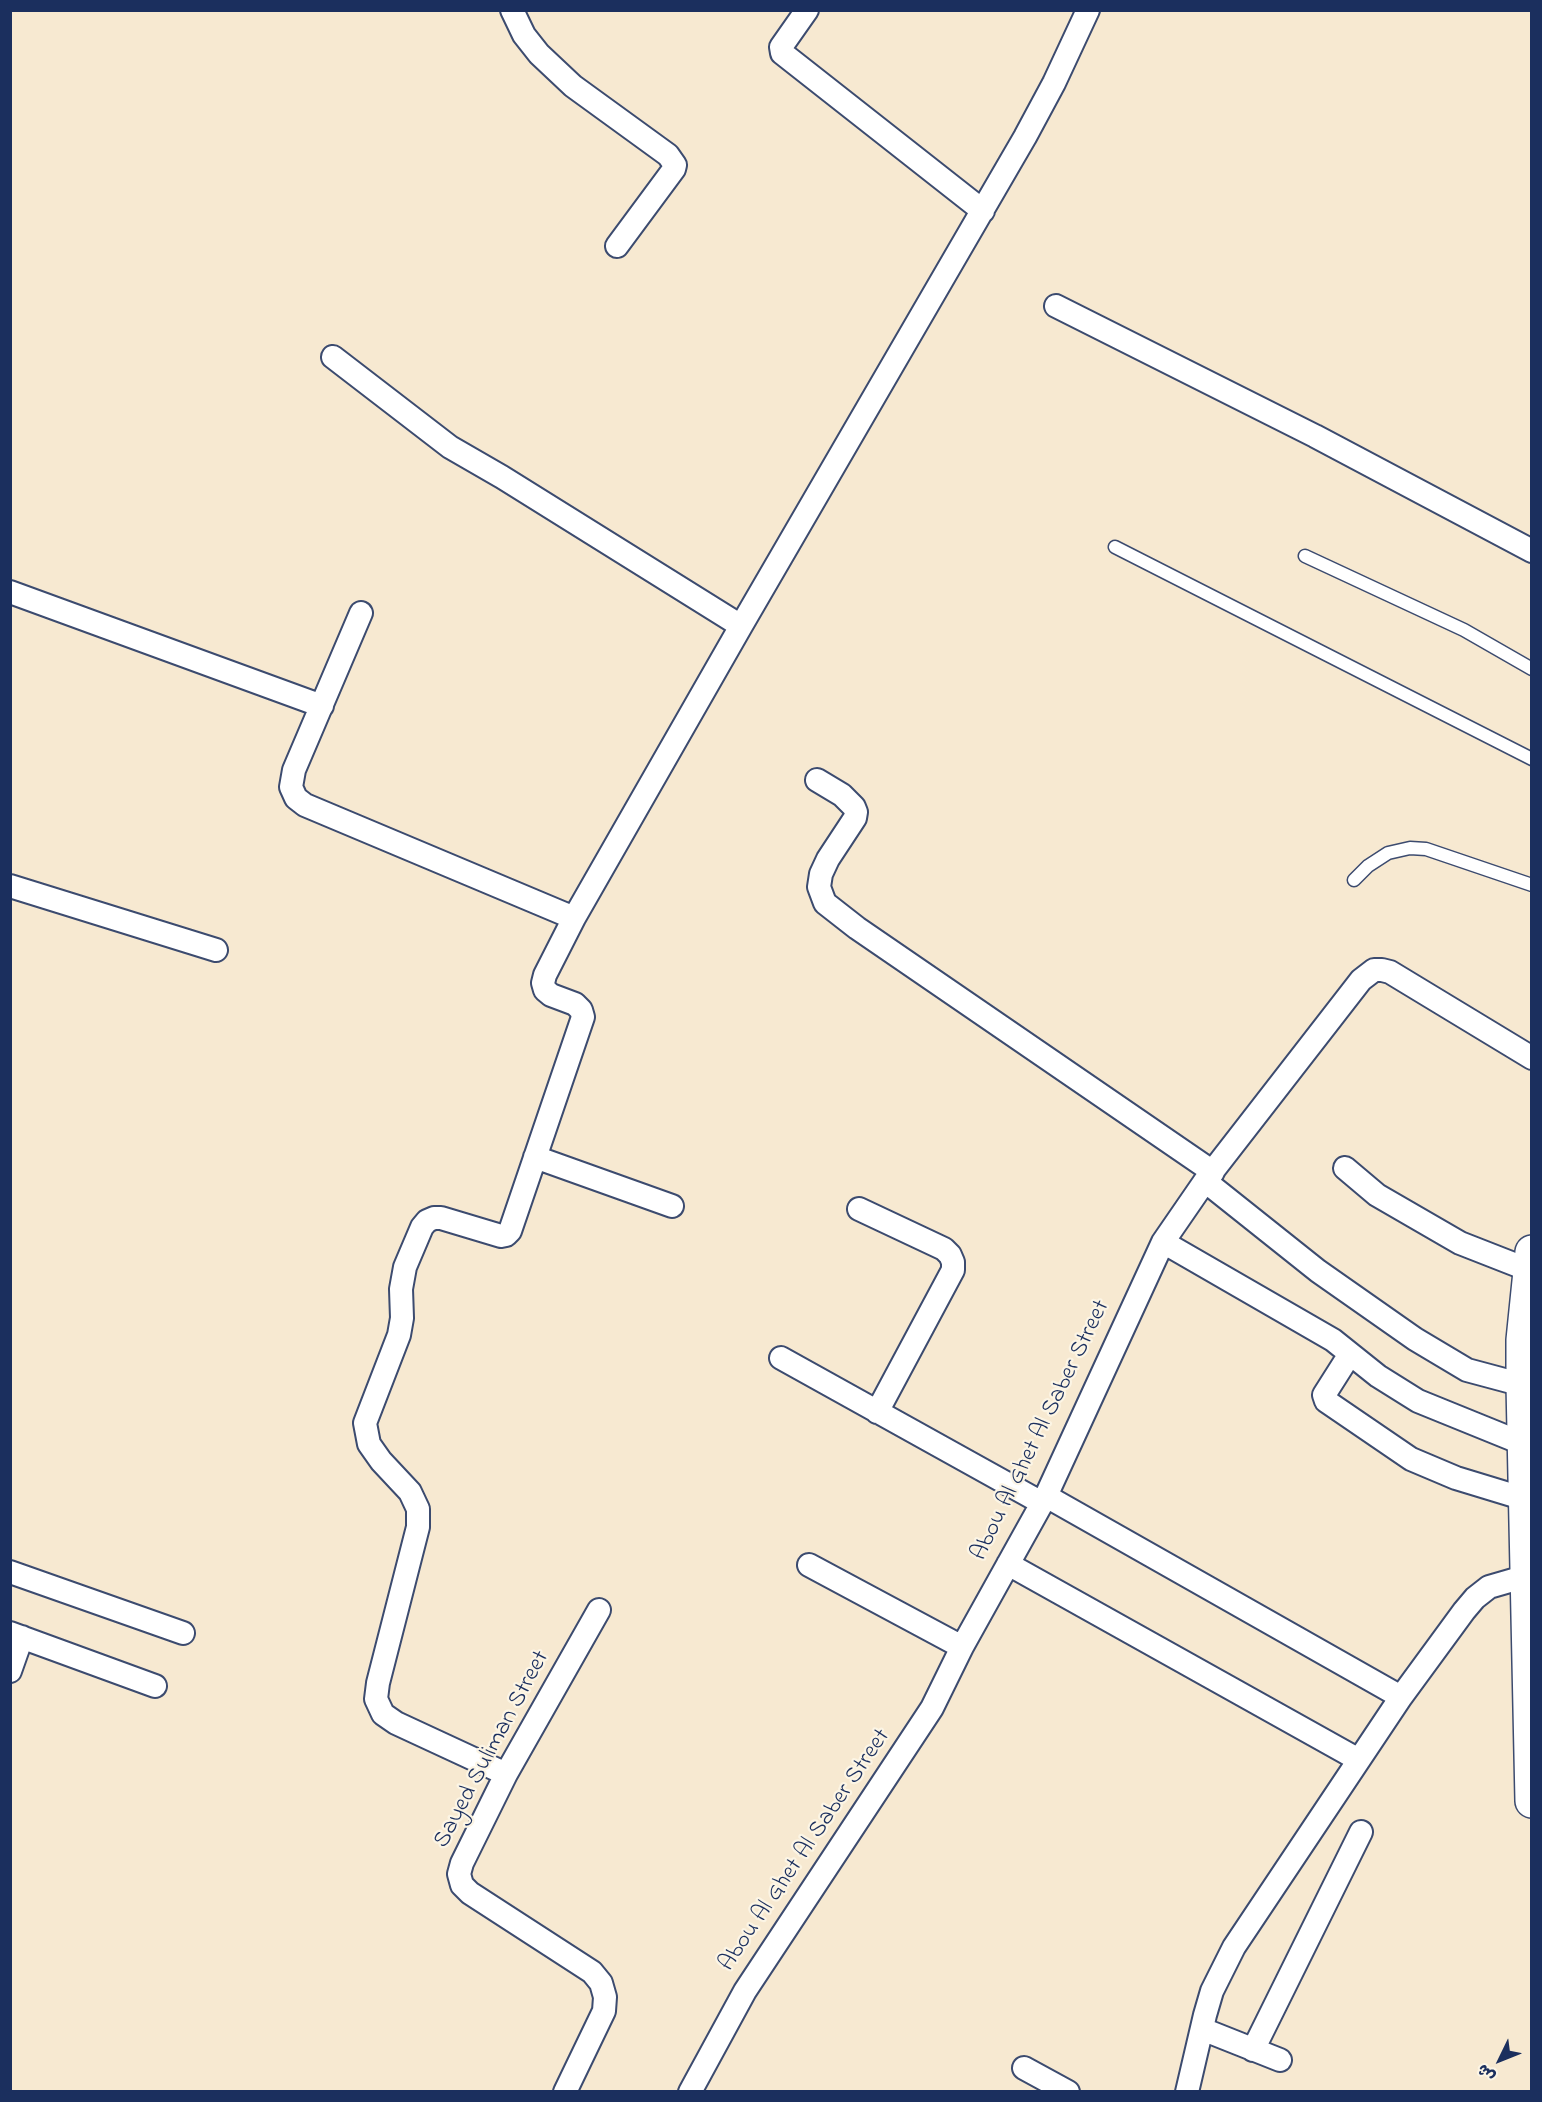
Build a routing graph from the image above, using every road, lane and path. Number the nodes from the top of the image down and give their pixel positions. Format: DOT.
graph roads {
  1 [pos="512,10"];
  2 [pos="807,10"];
  3 [pos="1088,10"];
  4 [pos="983,211"];
  5 [pos="617,246"];
  6 [pos="1056,306"];
  7 [pos="333,357"];
  8 [pos="1115,547"];
  9 [pos="1532,551"];
  10 [pos="1305,556"];
  11 [pos="10,592"];
  12 [pos="362,613"];
  13 [pos="741,626"];
  14 [pos="1532,669"];
  15 [pos="322,706"];
  16 [pos="1532,759"];
  17 [pos="817,780"];
  18 [pos="1354,880"];
  19 [pos="1532,885"];
  20 [pos="10,886"];
  21 [pos="574,918"];
  22 [pos="216,950"];
  23 [pos="1532,1058"];
  24 [pos="535,1157"];
  25 [pos="1345,1168"];
  26 [pos="1209,1177"];
  27 [pos="672,1206"];
  28 [pos="859,1209"];
  29 [pos="1163,1242"];
  30 [pos="1530,1261"];
  31 [pos="1350,1354"];
  32 [pos="781,1359"];
  33 [pos="1523,1385"];
  34 [pos="877,1412"];
  35 [pos="1524,1444"];
  36 [pos="1044,1499"];
  37 [pos="1525,1499"];
  38 [pos="1008,1564"];
  39 [pos="809,1565"];
  40 [pos="10,1572"];
  41 [pos="1527,1576"];
  42 [pos="599,1610"];
  43 [pos="183,1633"];
  44 [pos="16,1635"];
  45 [pos="962,1647"];
  46 [pos="10,1671"];
  47 [pos="155,1686"];
  48 [pos="1401,1697"];
  49 [pos="1359,1760"];
  50 [pos="506,1774"];
  51 [pos="1532,1801"];
  52 [pos="1361,1832"];
  53 [pos="1202,2029"];
  54 [pos="1253,2050"];
  55 [pos="1280,2060"];
  56 [pos="1024,2068"];
  57 [pos="565,2091"];
  58 [pos="690,2091"];
  59 [pos="1068,2091"];
  60 [pos="1187,2091"];
  1 -- 5 [label="street"];
  2 -- 4 [label="street"];
  3 -- 4 [label="street"];
  4 -- 13 [label="street"];
  6 -- 9 [label="street"];
  7 -- 13 [label="street"];
  8 -- 16 [label="lane"];
  10 -- 14 [label="lane"];
  11 -- 15 [label="street"];
  12 -- 15 [label="street"];
  13 -- 21 [label="street"];
  15 -- 21 [label="street"];
  17 -- 26 [label="street"];
  18 -- 19 [label="lane"];
  20 -- 22 [label="street"];
  21 -- 24 [label="street"];
  23 -- 26 [label="street, Abou Al Ghet Al Saber Street"];
  24 -- 27 [label="street"];
  24 -- 50 [label="street"];
  25 -- 30 [label="street"];
  26 -- 29 [label="street, Abou Al Ghet Al Saber Street"];
  26 -- 33 [label="street"];
  28 -- 34 [label="street"];
  29 -- 31 [label="street"];
  29 -- 36 [label="street, Abou Al Ghet Al Saber Street"];
  30 -- 33 [label="main road"];
  31 -- 35 [label="street"];
  31 -- 37 [label="street"];
  32 -- 34 [label="street"];
  33 -- 35 [label="main road"];
  34 -- 36 [label="street"];
  35 -- 37 [label="main road"];
  36 -- 38 [label="street, Abou Al Ghet Al Saber Street"];
  36 -- 48 [label="street"];
  37 -- 41 [label="main road"];
  38 -- 45 [label="street, Abou Al Ghet Al Saber Street"];
  38 -- 49 [label="street"];
  39 -- 45 [label="street"];
  40 -- 43 [label="street"];
  41 -- 48 [label="street"];
  41 -- 51 [label="main road"];
  42 -- 50 [label="street, Sayed Suliman Street"];
  44 -- 46 [label="street"];
  44 -- 47 [label="street"];
  45 -- 58 [label="street, Abou Al Ghet Al Saber Street"];
  48 -- 49 [label="street"];
  49 -- 53 [label="street"];
  50 -- 57 [label="street, Sayed Suliman Street"];
  52 -- 54 [label="street"];
  53 -- 54 [label="street"];
  53 -- 60 [label="street"];
  54 -- 55 [label="street"];
  56 -- 59 [label="street"];
}
